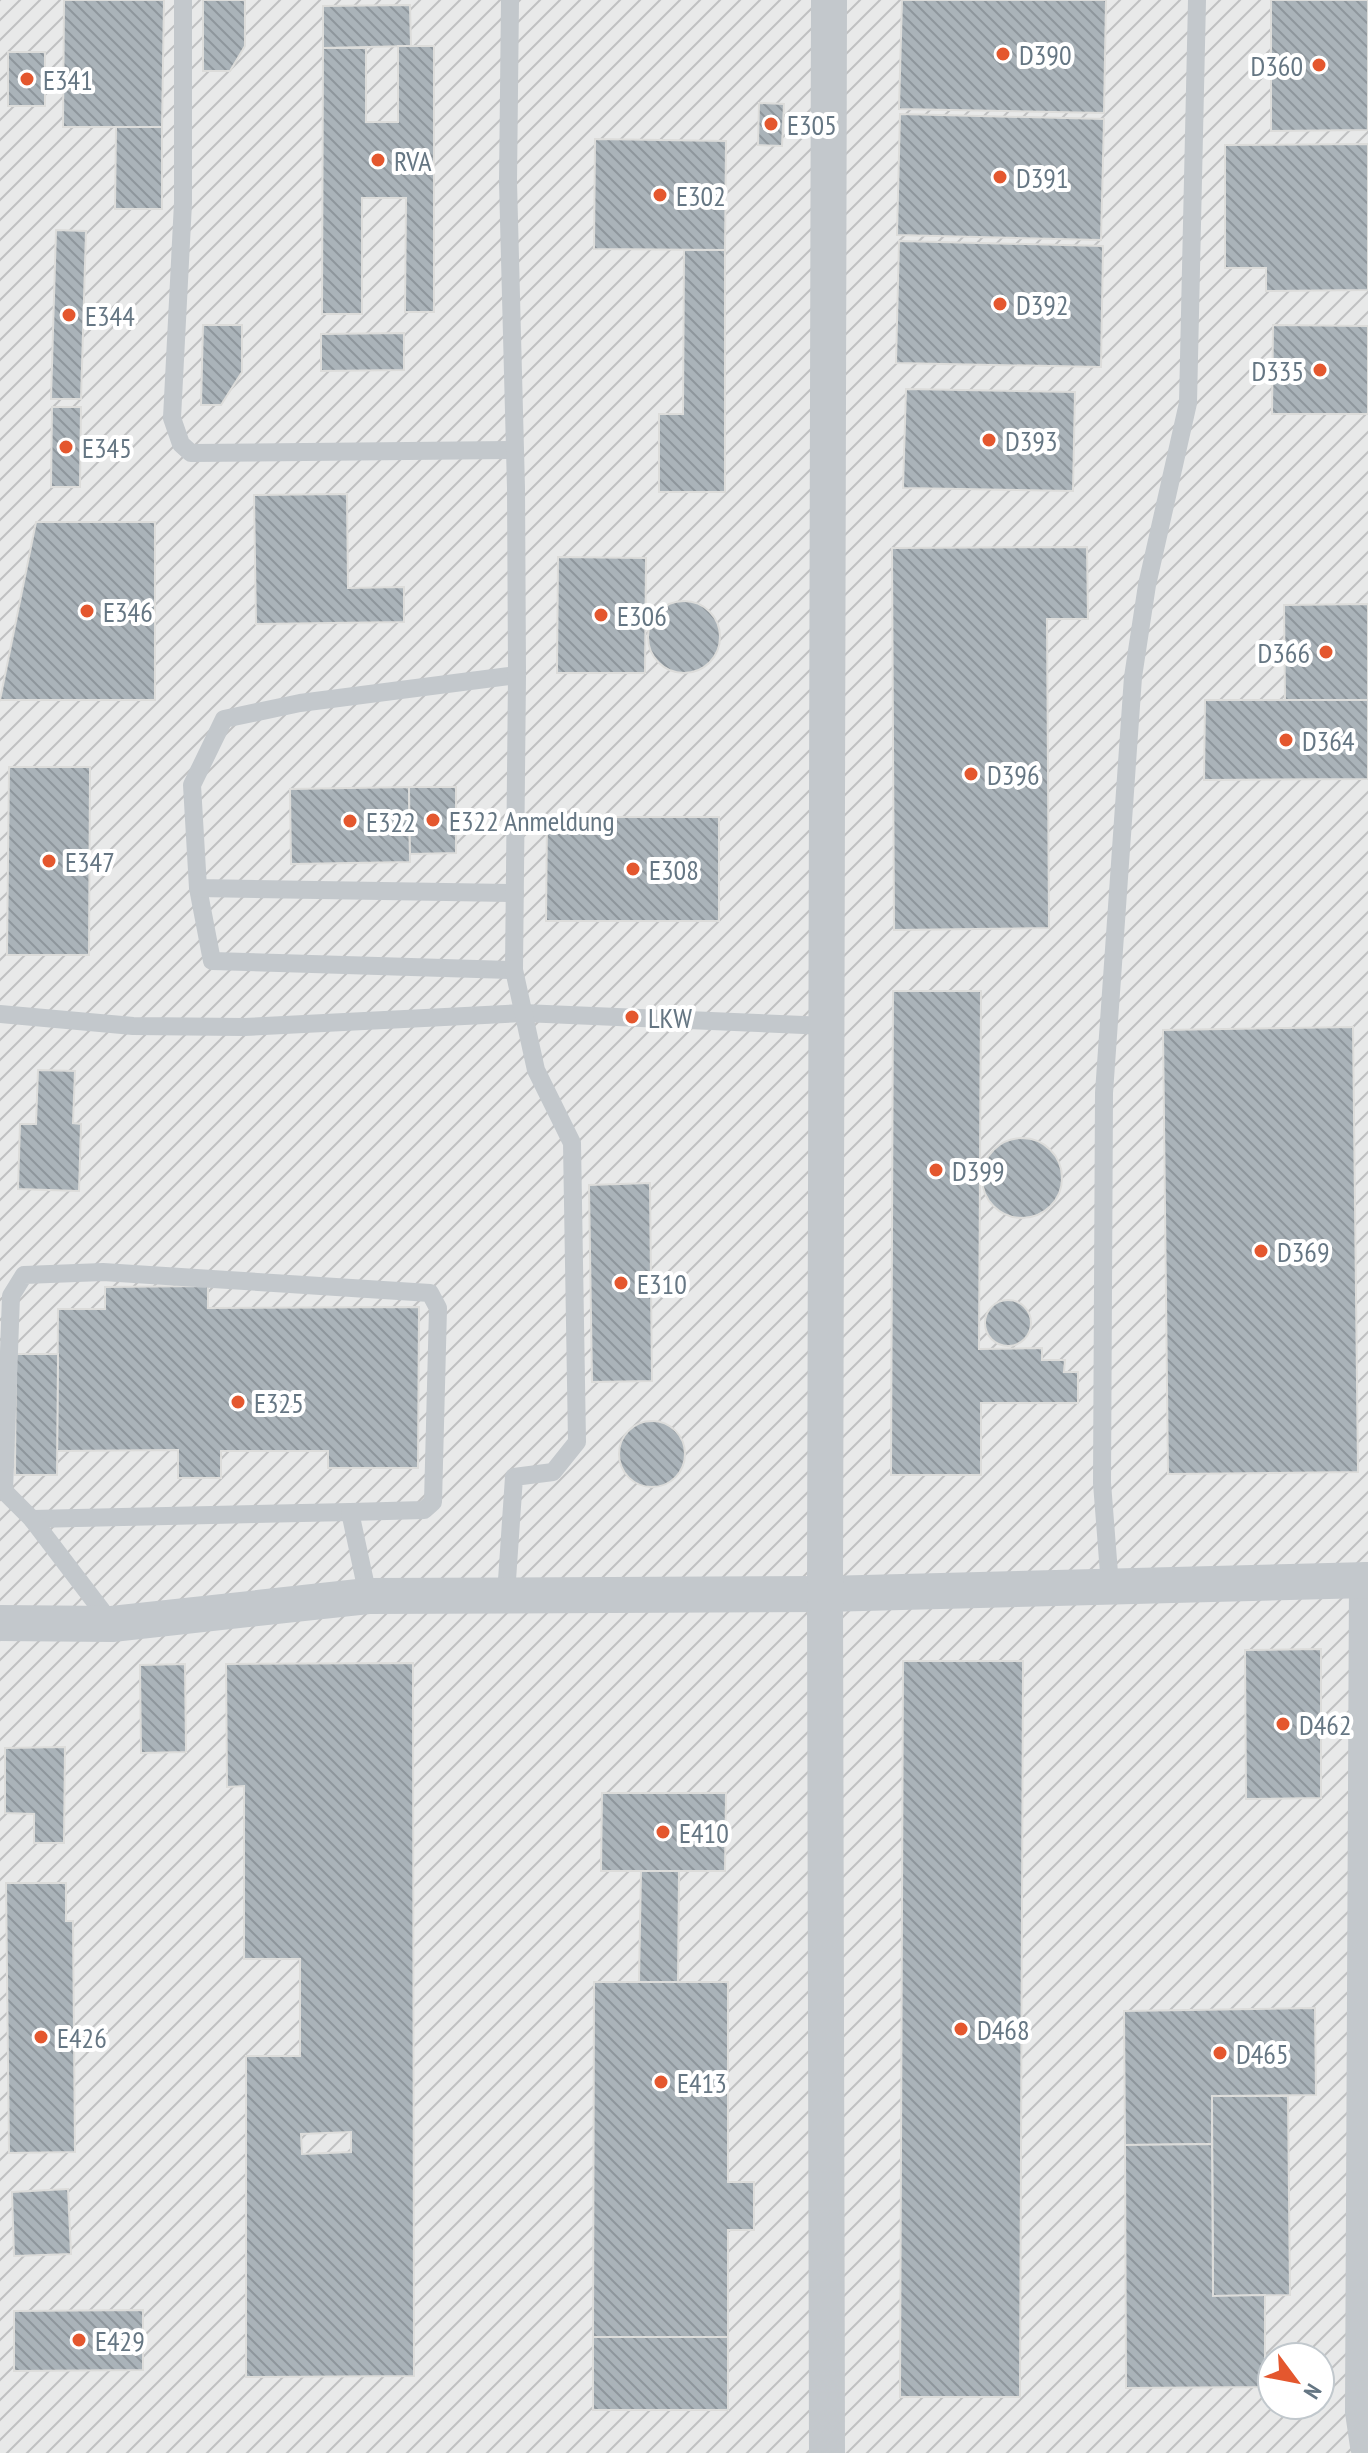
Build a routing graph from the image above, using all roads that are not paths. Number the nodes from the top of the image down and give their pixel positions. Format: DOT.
graph roads {
  1 [pos="183,0"];
  2 [pos="510,0"];
  3 [pos="829,0"];
  4 [pos="1197,0"];
  5 [pos="515,450"];
  6 [pos="517,675"];
  7 [pos="198,888"];
  8 [pos="515,893"];
  9 [pos="514,970"];
  10 [pos="523,1013"];
  11 [pos="0,1014"];
  12 [pos="827,1026"];
  13 [pos="350,1512"];
  14 [pos="32,1519"];
  15 [pos="1367,1580"];
  16 [pos="1110,1586"];
  17 [pos="825,1594"];
  18 [pos="506,1595"];
  19 [pos="368,1596"];
  20 [pos="0,1623"];
  21 [pos="112,1624"];
  22 [pos="1368,2446"];
  23 [pos="827,2453"];
  1 -- 5 [label="lane"];
  2 -- 5 [label="lane"];
  3 -- 12 [label="street"];
  4 -- 16 [label="lane"];
  5 -- 6 [label="lane"];
  6 -- 7 [label="lane"];
  6 -- 8 [label="lane"];
  7 -- 8 [label="lane"];
  7 -- 9 [label="lane"];
  8 -- 9 [label="lane"];
  9 -- 10 [label="lane"];
  10 -- 11 [label="lane"];
  10 -- 12 [label="lane"];
  10 -- 18 [label="lane"];
  12 -- 17 [label="street"];
  13 -- 14 [label="lane"];
  13 -- 14 [label="lane"];
  13 -- 19 [label="lane"];
  14 -- 21 [label="lane"];
  15 -- 16 [label="street"];
  15 -- 22 [label="street"];
  16 -- 17 [label="street"];
  17 -- 18 [label="street"];
  17 -- 23 [label="street"];
  18 -- 19 [label="street"];
  19 -- 21 [label="street"];
  20 -- 21 [label="street"];
}
